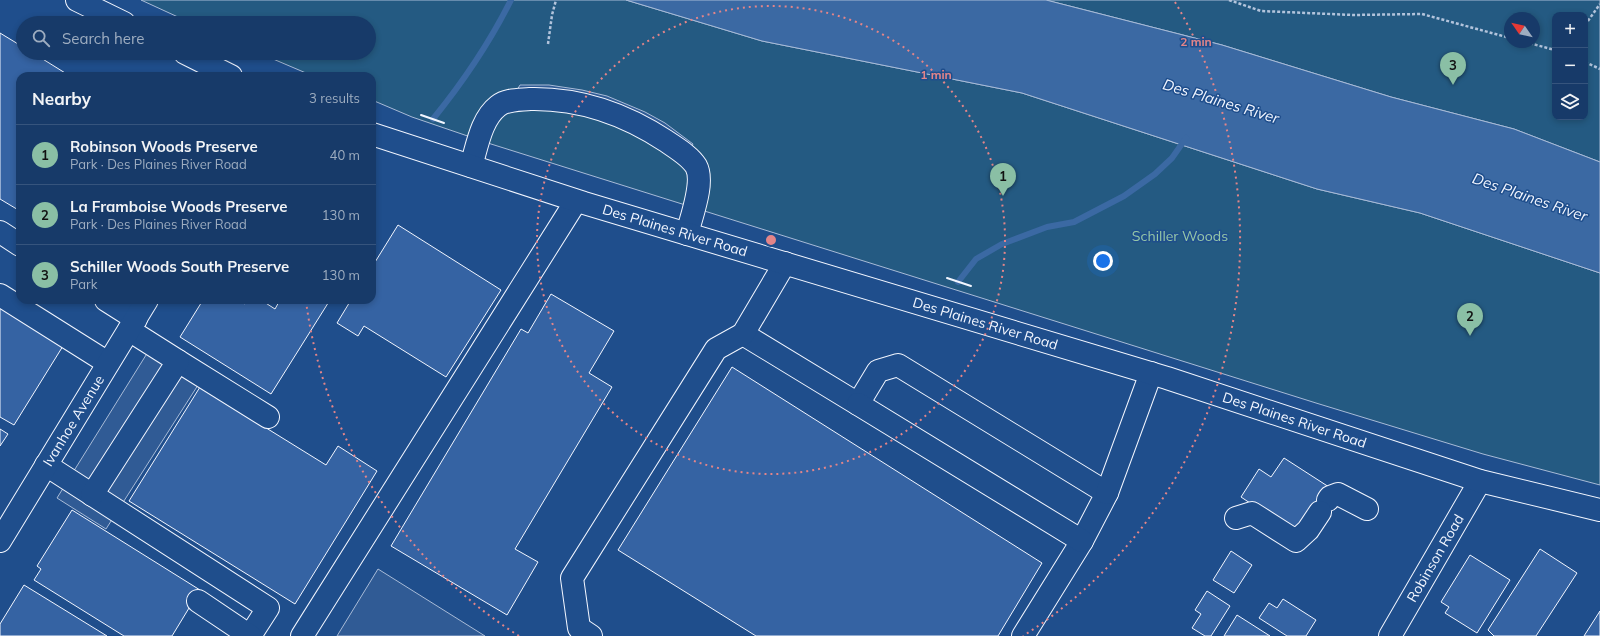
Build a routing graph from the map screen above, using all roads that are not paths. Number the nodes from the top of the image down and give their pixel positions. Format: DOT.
graph roads {
  1 [pos="77,0"];
  2 [pos="110,16"];
  3 [pos="199,60"];
  4 [pos="223,72"];
  5 [pos="376,135"];
  6 [pos="471,166"];
  7 [pos="576,201"];
  8 [pos="0,232"];
  9 [pos="687,234"];
  10 [pos="16,242"];
  11 [pos="785,263"];
  12 [pos="0,295"];
  13 [pos="110,304"];
  14 [pos="144,304"];
  15 [pos="132,324"];
  16 [pos="743,334"];
  17 [pos="178,361"];
  18 [pos="108,364"];
  19 [pos="1151,373"];
  20 [pos="858,404"];
  21 [pos="268,417"];
  22 [pos="46,465"];
  23 [pos="1480,481"];
  24 [pos="1107,493"];
  25 [pos="92,495"];
  26 [pos="1367,509"];
  27 [pos="1600,510"];
  28 [pos="1236,518"];
  29 [pos="0,541"];
  30 [pos="1082,541"];
  31 [pos="198,601"];
  32 [pos="250,636"];
  33 [pos="302,636"];
  34 [pos="591,636"];
  35 [pos="1023,636"];
  36 [pos="1390,636"];
  1 -- 2 [label="main road"];
  3 -- 4 [label="main road"];
  5 -- 6 [label="main road, Des Plaines River Road"];
  6 -- 7 [label="main road, Des Plaines River Road"];
  6 -- 9 [label="main road"];
  7 -- 9 [label="main road, Des Plaines River Road"];
  7 -- 33 [label="main road"];
  8 -- 10 [label="main road"];
  9 -- 11 [label="main road, Des Plaines River Road"];
  11 -- 16 [label="main road"];
  11 -- 19 [label="main road, Des Plaines River Road"];
  12 -- 18 [label="main road"];
  13 -- 15 [label="main road"];
  14 -- 15 [label="main road, Ivanhoe Avenue"];
  15 -- 17 [label="main road"];
  15 -- 18 [label="main road, Ivanhoe Avenue"];
  16 -- 20 [label="main road"];
  16 -- 34 [label="main road"];
  17 -- 21 [label="main road"];
  17 -- 25 [label="main road"];
  18 -- 22 [label="main road, Ivanhoe Avenue"];
  19 -- 23 [label="main road, Des Plaines River Road"];
  19 -- 24 [label="main road"];
  20 -- 24 [label="main road"];
  20 -- 30 [label="main road"];
  22 -- 25 [label="main road"];
  22 -- 29 [label="main road, Ivanhoe Avenue"];
  23 -- 27 [label="main road, Des Plaines River Road"];
  23 -- 36 [label="main road, Robinson Road"];
  24 -- 30 [label="main road"];
  25 -- 32 [label="main road"];
  26 -- 28 [label="main road"];
  30 -- 35 [label="main road"];
  31 -- 32 [label="main road"];
}
